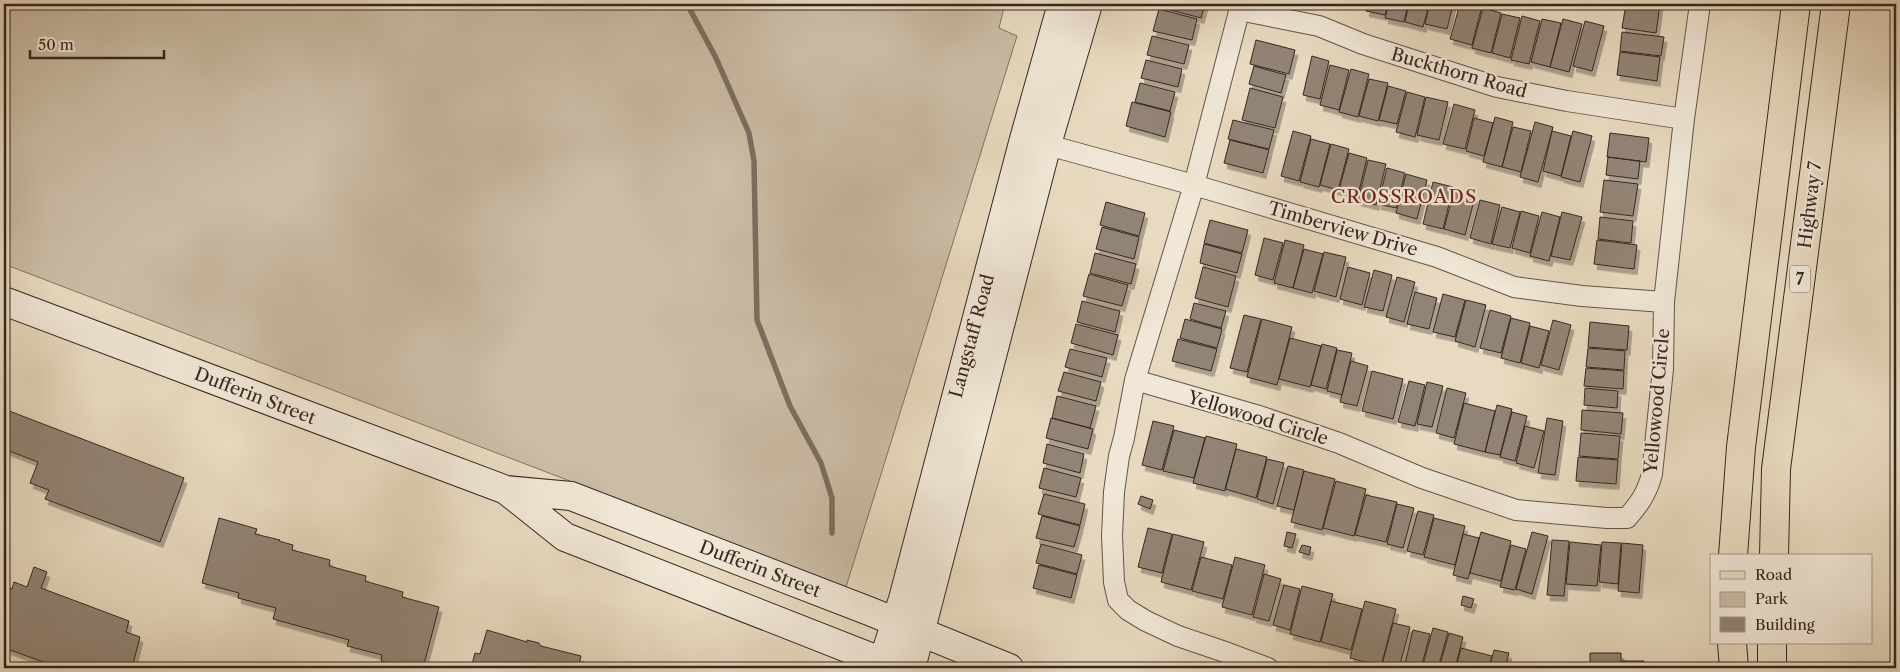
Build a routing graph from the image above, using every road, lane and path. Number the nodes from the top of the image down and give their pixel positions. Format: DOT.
graph roads {
  1 [pos="1062,4"];
  2 [pos="1088,4"];
  3 [pos="1700,4"];
  4 [pos="1796,4"];
  5 [pos="1836,4"];
  6 [pos="1240,7"];
  7 [pos="1684,119"];
  8 [pos="1036,141"];
  9 [pos="1194,185"];
  10 [pos="4,301"];
  11 [pos="1664,302"];
  12 [pos="1135,380"];
  13 [pos="506,490"];
  14 [pos="1733,554"];
  15 [pos="1774,554"];
  16 [pos="896,623"];
  17 [pos="921,632"];
  18 [pos="1732,644"];
  19 [pos="1772,644"];
  20 [pos="887,666"];
  21 [pos="911,668"];
  22 [pos="1009,668"];
  23 [pos="1268,668"];
  24 [pos="1734,668"];
  25 [pos="1772,668"];
  1 -- 8 [label="main road, Langstaff Road"];
  2 -- 8 [label="main road, Langstaff Road"];
  3 -- 7 [label="street, Yellowood Circle"];
  4 -- 14 [label="main road, 7"];
  5 -- 15 [label="main road, Highway 7 / 7"];
  6 -- 7 [label="street, Buckthorn Road"];
  6 -- 9 [label="street"];
  7 -- 11 [label="street, Yellowood Circle"];
  8 -- 9 [label="street, Timberview Drive"];
  8 -- 16 [label="main road, Langstaff Road"];
  8 -- 17 [label="main road, Langstaff Road"];
  9 -- 11 [label="street, Timberview Drive"];
  9 -- 12 [label="street"];
  10 -- 13 [label="main road, Dufferin Street"];
  11 -- 12 [label="street, Yellowood Circle"];
  12 -- 23 [label="street"];
  13 -- 16 [label="main road, Dufferin Street"];
  13 -- 20 [label="main road, Dufferin Street"];
  16 -- 17 [label="main road, Dufferin Street"];
  16 -- 20 [label="main road, Langstaff Road"];
  17 -- 21 [label="main road, Langstaff Road"];
  17 -- 22 [label="main road, Dufferin Street"];
  18 -- 24 [label="main road"];
  19 -- 25 [label="main road"];
}
